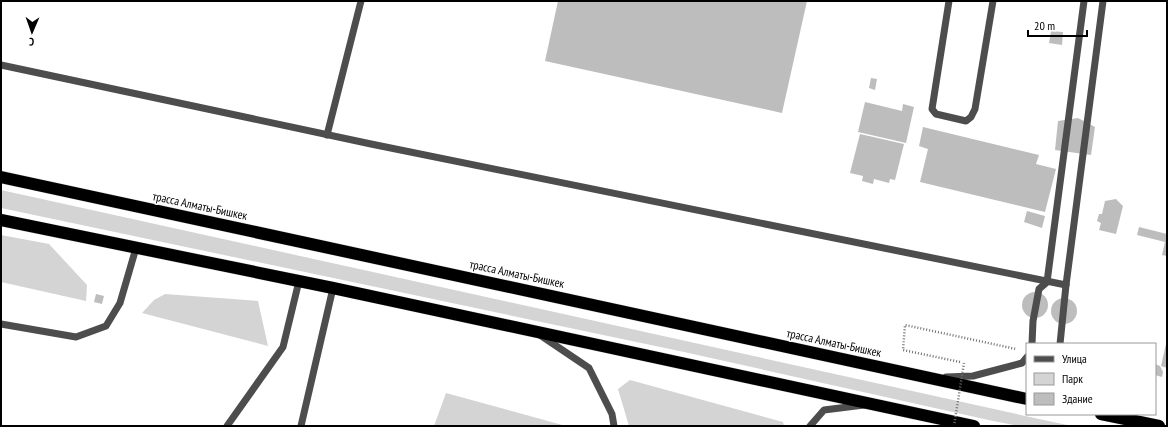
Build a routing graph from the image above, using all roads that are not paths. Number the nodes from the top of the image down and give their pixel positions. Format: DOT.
graph roads {
  1 [pos="361,1"];
  2 [pos="949,1"];
  3 [pos="993,1"];
  4 [pos="1084,1"];
  5 [pos="1103,1"];
  6 [pos="1,65"];
  7 [pos="327,135"];
  8 [pos="1,177"];
  9 [pos="1,220"];
  10 [pos="136,248"];
  11 [pos="299,281"];
  12 [pos="1047,282"];
  13 [pos="1066,285"];
  14 [pos="334,288"];
  15 [pos="1,324"];
  16 [pos="533,331"];
  17 [pos="1032,343"];
  18 [pos="1060,343"];
  19 [pos="1026,358"];
  20 [pos="932,378"];
  21 [pos="1026,399"];
  22 [pos="871,404"];
  23 [pos="1109,415"];
  24 [pos="1124,417"];
  25 [pos="227,426"];
  26 [pos="301,426"];
  27 [pos="614,426"];
  28 [pos="810,426"];
  29 [pos="974,426"];
  30 [pos="1159,426"];
  1 -- 7 [label="street"];
  2 -- 3 [label="street"];
  4 -- 12 [label="street"];
  5 -- 13 [label="street"];
  6 -- 7 [label="street"];
  7 -- 12 [label="street"];
  8 -- 20 [label="highway, трасса Алматы-Бишкек"];
  9 -- 10 [label="highway"];
  10 -- 11 [label="highway"];
  10 -- 15 [label="street"];
  11 -- 14 [label="highway"];
  11 -- 25 [label="street"];
  12 -- 13 [label="street"];
  12 -- 17 [label="street"];
  13 -- 18 [label="street"];
  14 -- 16 [label="highway"];
  14 -- 26 [label="street"];
  16 -- 22 [label="highway"];
  16 -- 27 [label="street"];
  19 -- 20 [label="street"];
  20 -- 21 [label="highway, трасса Алматы-Бишкек"];
  22 -- 28 [label="street"];
  22 -- 29 [label="highway"];
  23 -- 24 [label="highway"];
  24 -- 30 [label="highway"];
}
